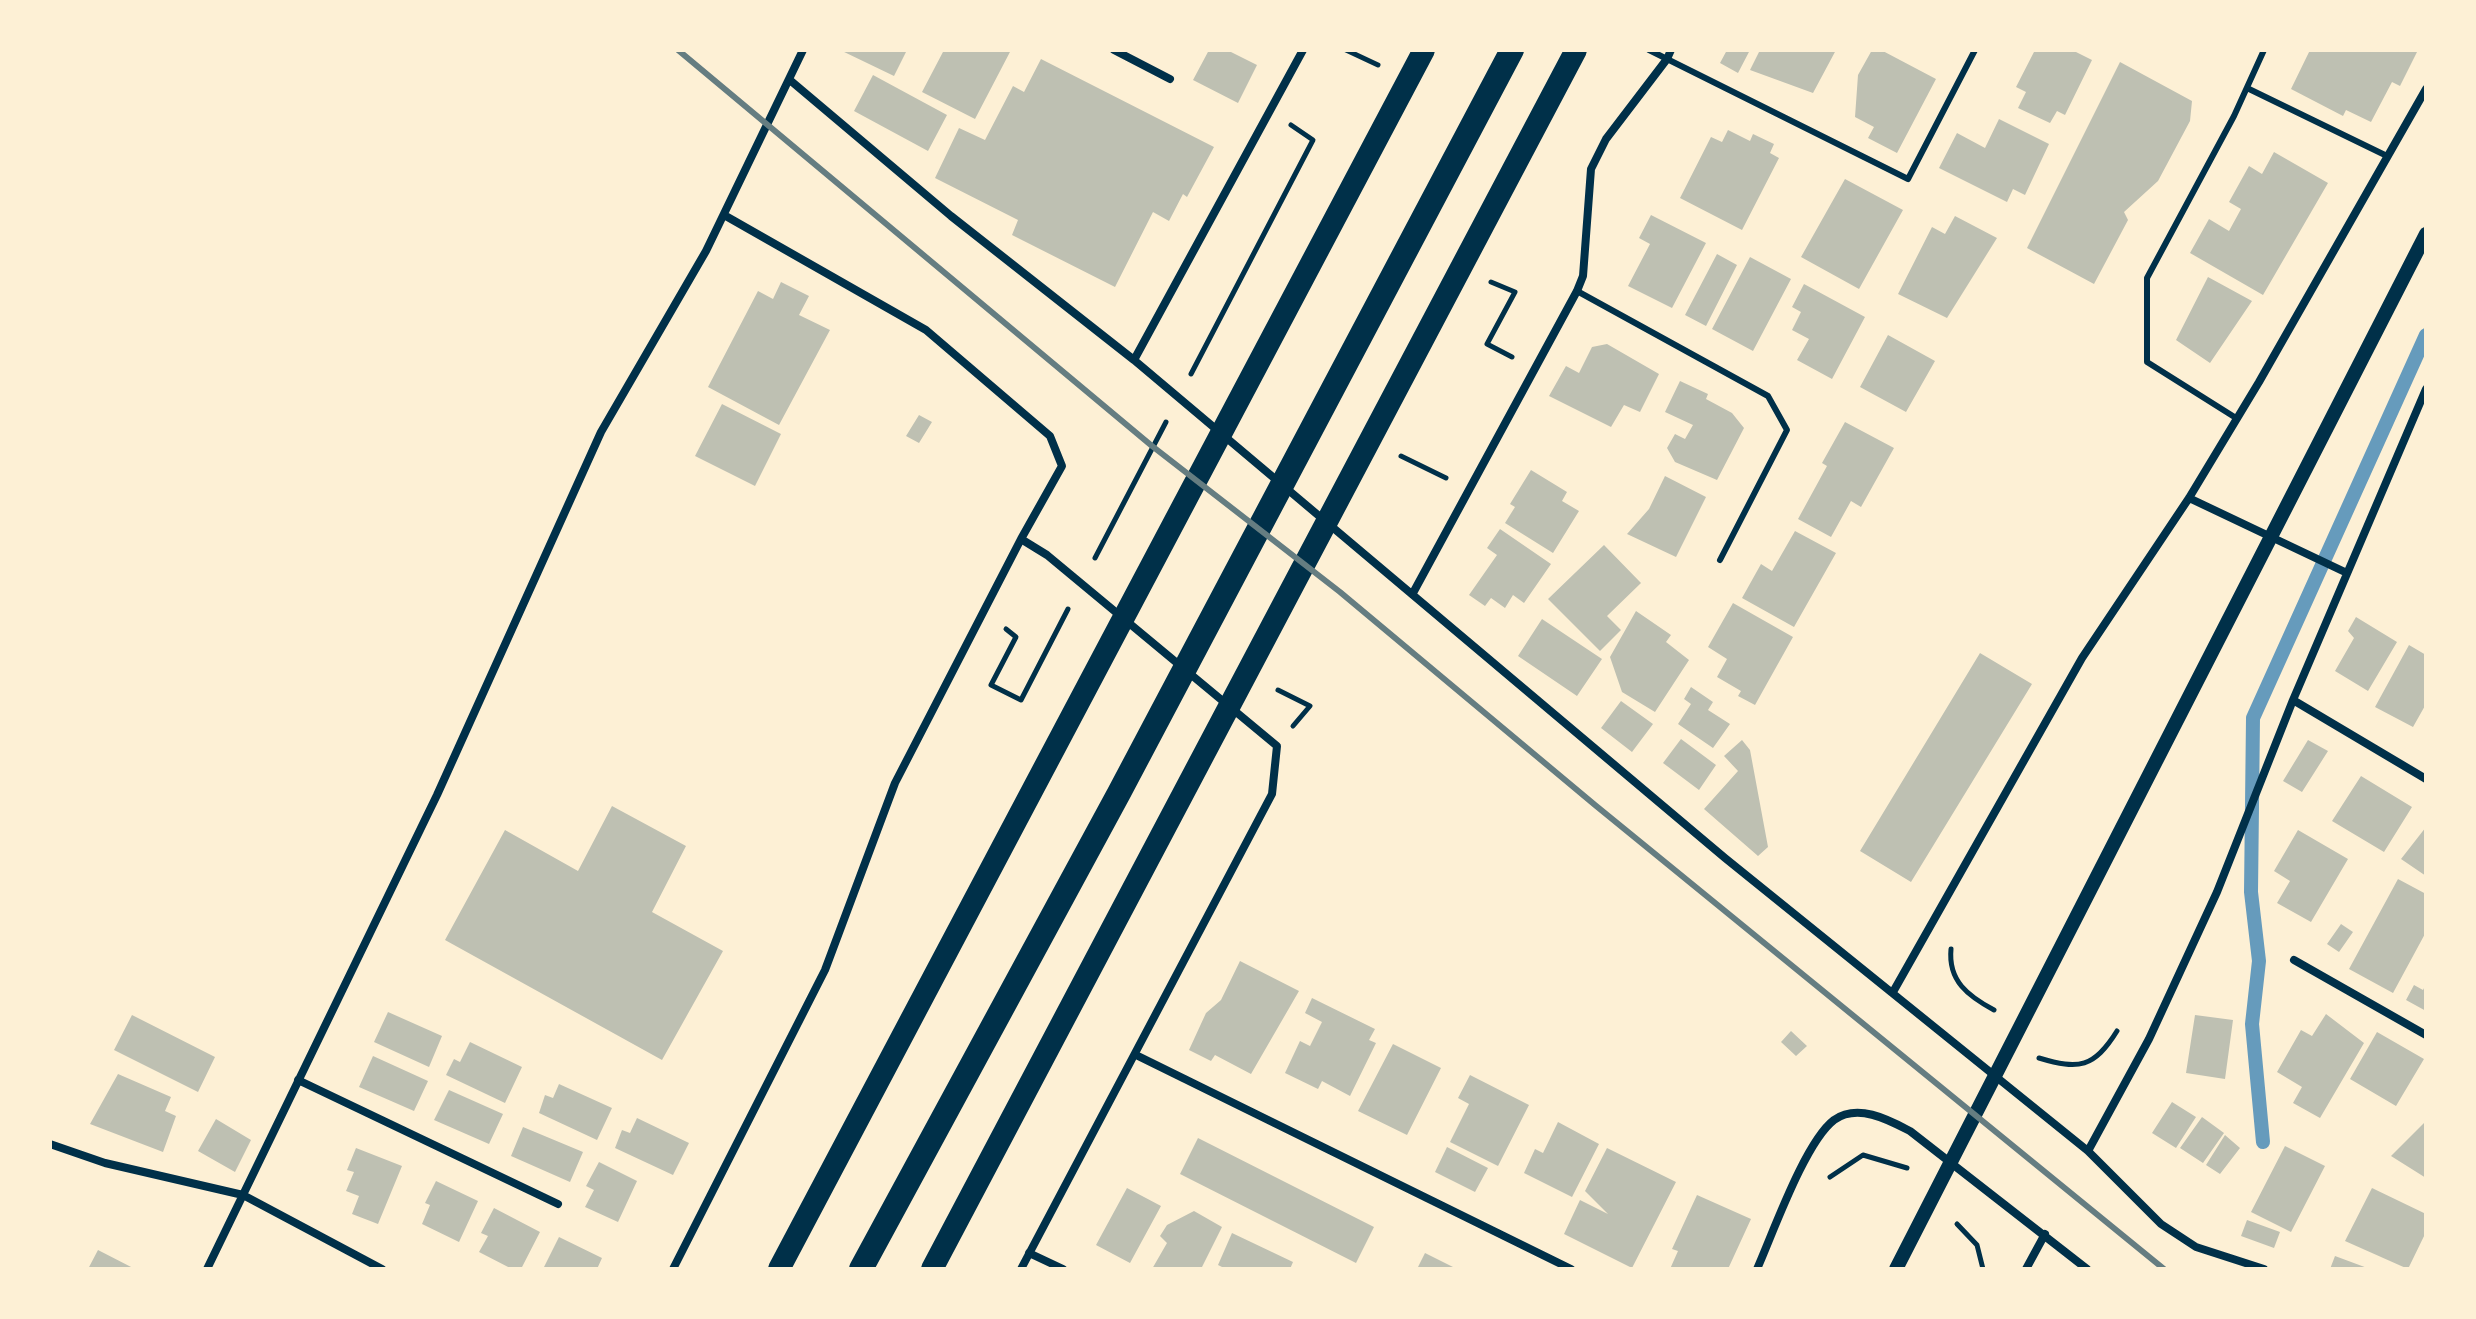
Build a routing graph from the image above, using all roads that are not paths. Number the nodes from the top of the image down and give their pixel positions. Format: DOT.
graph roads {
  1 [pos="803,50"];
  2 [pos="1114,50"];
  3 [pos="1303,50"];
  4 [pos="1424,50"];
  5 [pos="1512,50"];
  6 [pos="1576,50"];
  7 [pos="1649,50"];
  8 [pos="1975,50"];
  9 [pos="2264,50"];
  10 [pos="1669,55"];
  11 [pos="1170,79"];
  12 [pos="791,81"];
  13 [pos="2247,88"];
  14 [pos="2426,89"];
  15 [pos="2387,156"];
  16 [pos="724,215"];
  17 [pos="2426,234"];
  18 [pos="1577,291"];
  19 [pos="1134,360"];
  20 [pos="2426,389"];
  21 [pos="2236,418"];
  22 [pos="2189,498"];
  23 [pos="1021,539"];
  24 [pos="1720,560"];
  25 [pos="2347,573"];
  26 [pos="1413,593"];
  27 [pos="2293,700"];
  28 [pos="2426,779"];
  29 [pos="2294,960"];
  30 [pos="1893,992"];
  31 [pos="2426,1035"];
  32 [pos="1136,1055"];
  33 [pos="298,1080"];
  34 [pos="50,1144"];
  35 [pos="2088,1151"];
  36 [pos="243,1195"];
  37 [pos="558,1204"];
  38 [pos="2045,1234"];
  39 [pos="1029,1253"];
  40 [pos="207,1269"];
  41 [pos="382,1269"];
  42 [pos="673,1269"];
  43 [pos="779,1269"];
  44 [pos="861,1269"];
  45 [pos="932,1269"];
  46 [pos="1021,1269"];
  47 [pos="1063,1269"];
  48 [pos="1571,1269"];
  49 [pos="1757,1269"];
  50 [pos="1896,1269"];
  51 [pos="2026,1269"];
  52 [pos="2087,1269"];
  53 [pos="2264,1269"];
  1 -- 12 [label="street"];
  2 -- 11 [label="street"];
  3 -- 19 [label="street"];
  4 -- 43 [label="highway"];
  5 -- 44 [label="highway"];
  6 -- 45 [label="highway"];
  7 -- 10 [label="lane"];
  8 -- 10 [label="lane"];
  9 -- 13 [label="lane"];
  10 -- 18 [label="street"];
  12 -- 16 [label="street"];
  12 -- 19 [label="street"];
  13 -- 15 [label="lane"];
  13 -- 21 [label="lane"];
  14 -- 15 [label="street"];
  15 -- 21 [label="street"];
  16 -- 23 [label="street"];
  16 -- 33 [label="street"];
  17 -- 50 [label="street"];
  18 -- 24 [label="lane"];
  18 -- 26 [label="street"];
  19 -- 26 [label="street"];
  20 -- 25 [label="street"];
  21 -- 22 [label="street"];
  22 -- 25 [label="street"];
  22 -- 30 [label="street"];
  23 -- 32 [label="street"];
  23 -- 42 [label="street"];
  25 -- 27 [label="street"];
  26 -- 30 [label="street"];
  27 -- 28 [label="street"];
  27 -- 35 [label="street"];
  29 -- 31 [label="street"];
  30 -- 35 [label="street"];
  32 -- 39 [label="street"];
  32 -- 48 [label="street"];
  33 -- 36 [label="street"];
  33 -- 37 [label="street"];
  34 -- 36 [label="street"];
  35 -- 53 [label="street"];
  36 -- 40 [label="street"];
  36 -- 41 [label="street"];
  38 -- 49 [label="street"];
  38 -- 51 [label="street"];
  38 -- 52 [label="street"];
  39 -- 46 [label="street"];
  39 -- 47 [label="street"];
}
